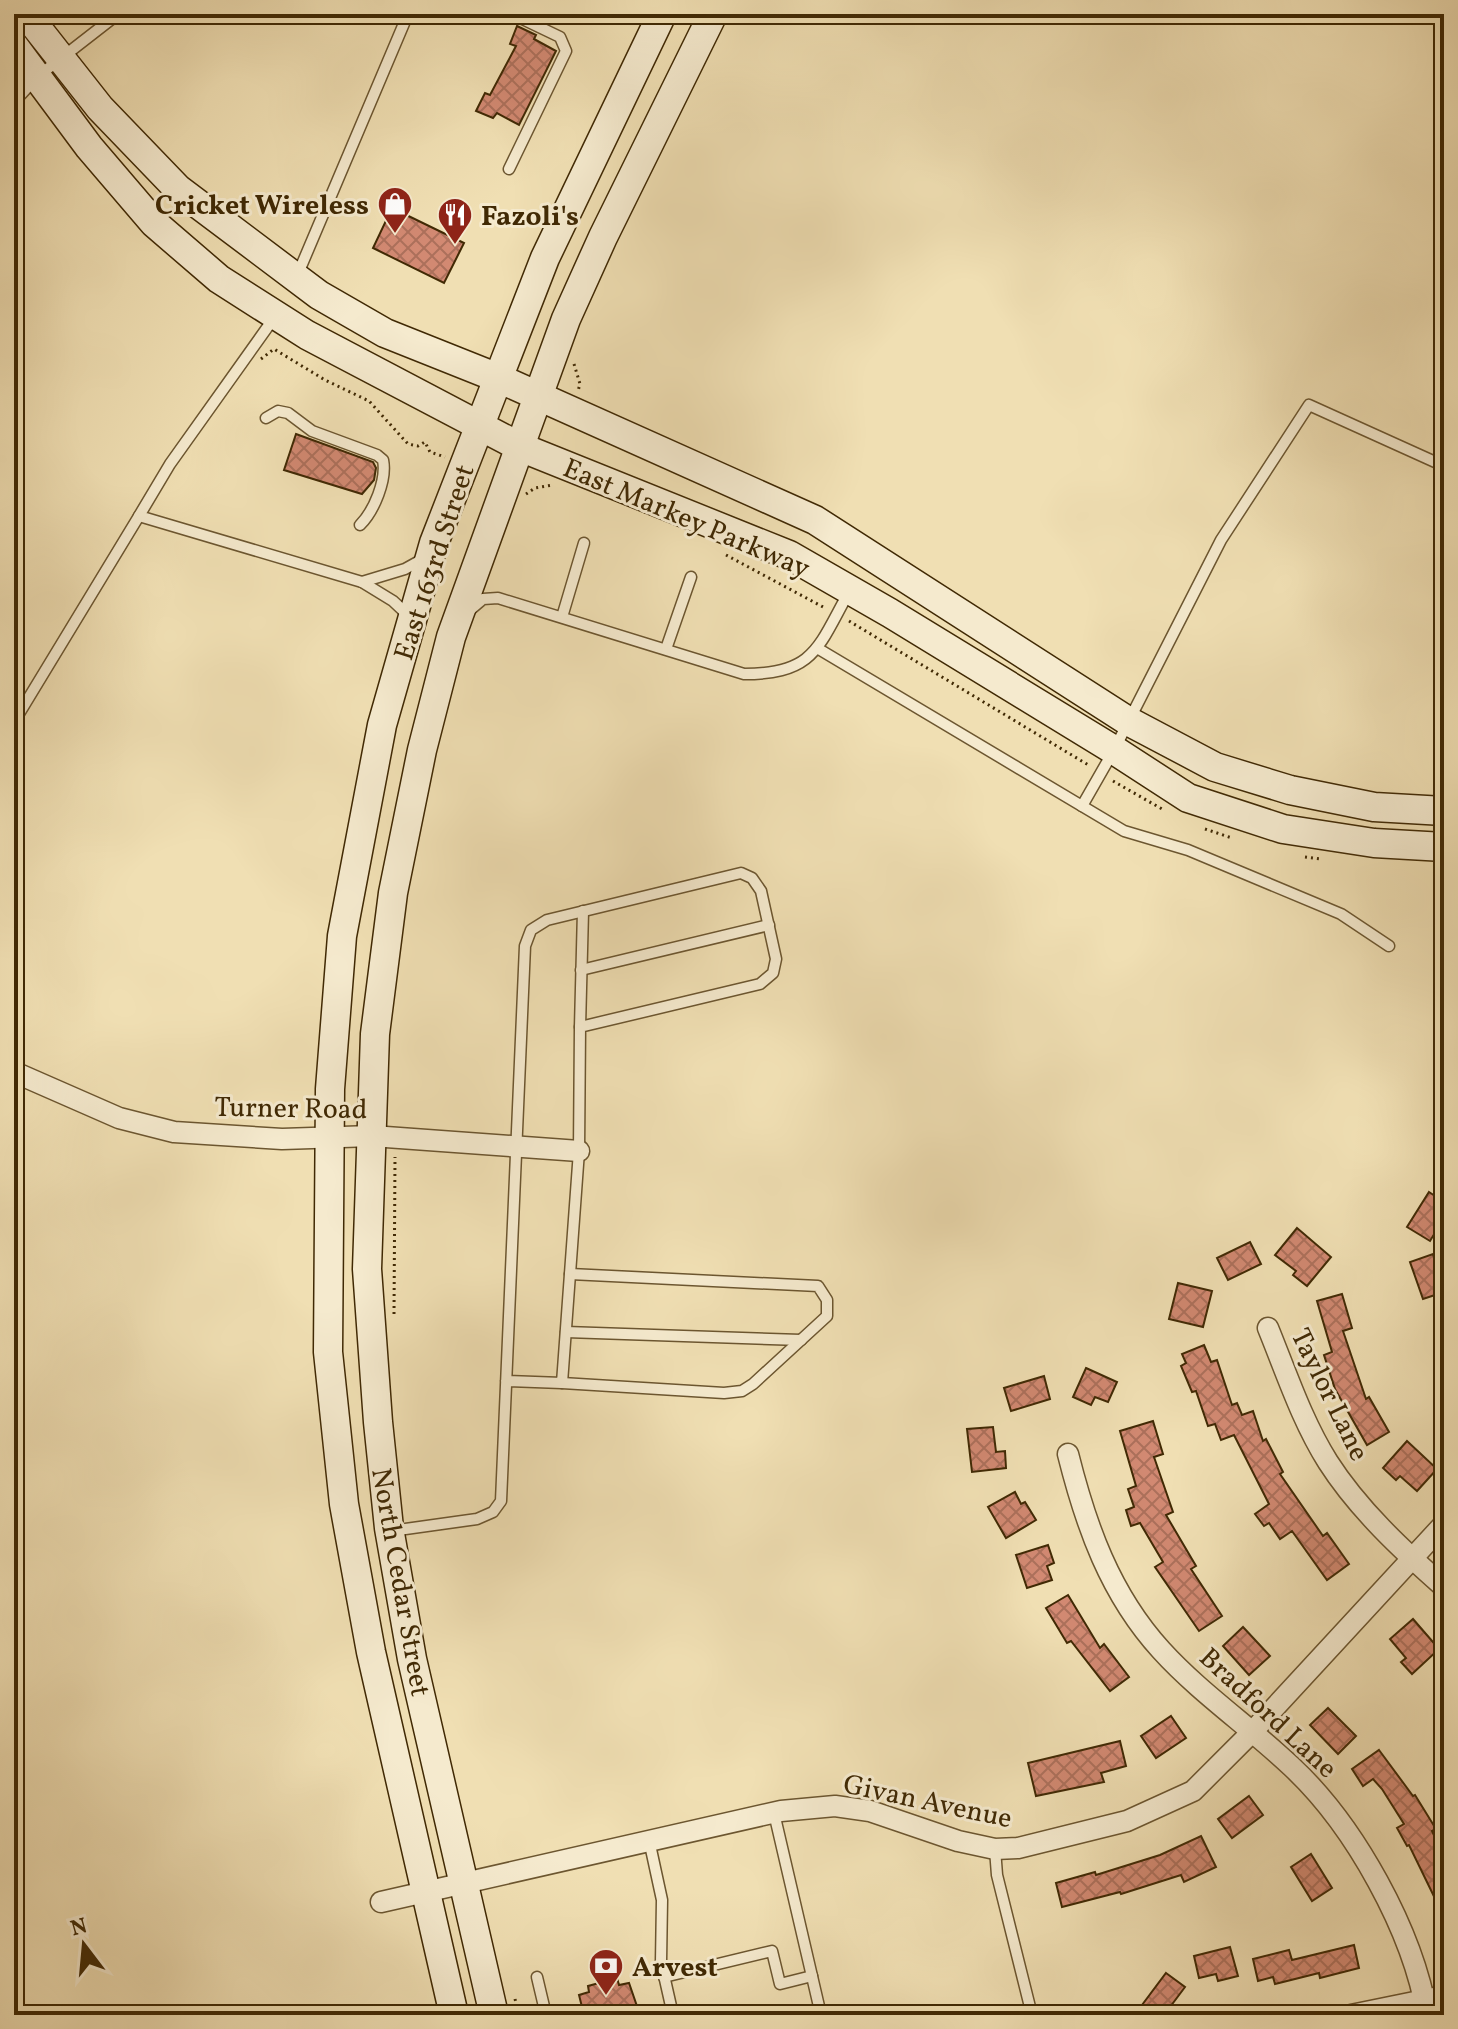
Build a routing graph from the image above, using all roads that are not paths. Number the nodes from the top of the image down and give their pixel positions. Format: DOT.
graph roads {
  1 [pos="26,14"];
  2 [pos="118,14"];
  3 [pos="408,14"];
  4 [pos="512,14"];
  5 [pos="662,14"];
  6 [pos="713,14"];
  7 [pos="14,46"];
  8 [pos="59,59"];
  9 [pos="21,92"];
  10 [pos="509,169"];
  11 [pos="297,277"];
  12 [pos="275,316"];
  13 [pos="498,378"];
  14 [pos="538,395"];
  15 [pos="266,418"];
  16 [pos="479,428"];
  17 [pos="520,447"];
  18 [pos="1444,466"];
  19 [pos="139,516"];
  20 [pos="360,525"];
  21 [pos="584,543"];
  22 [pos="431,553"];
  23 [pos="691,577"];
  24 [pos="362,582"];
  25 [pos="843,602"];
  26 [pos="562,617"];
  27 [pos="412,619"];
  28 [pos="456,621"];
  29 [pos="817,648"];
  30 [pos="666,649"];
  31 [pos="1128,721"];
  32 [pos="14,722"];
  33 [pos="1108,762"];
  34 [pos="1082,806"];
  35 [pos="1444,811"];
  36 [pos="1444,847"];
  37 [pos="583,911"];
  38 [pos="769,925"];
  39 [pos="1389,946"];
  40 [pos="581,970"];
  41 [pos="580,1027"];
  42 [pos="14,1072"];
  43 [pos="379,1138"];
  44 [pos="329,1141"];
  45 [pos="517,1146"];
  46 [pos="579,1151"];
  47 [pos="570,1274"];
  48 [pos="1268,1328"];
  49 [pos="566,1332"];
  50 [pos="801,1340"];
  51 [pos="506,1381"];
  52 [pos="562,1383"];
  53 [pos="1068,1454"];
  54 [pos="1444,1524"];
  55 [pos="389,1531"];
  56 [pos="1412,1559"];
  57 [pos="1444,1587"];
  58 [pos="1253,1731"];
  59 [pos="774,1813"];
  60 [pos="649,1840"];
  61 [pos="995,1849"];
  62 [pos="463,1883"];
  63 [pos="424,1892"];
  64 [pos="381,1902"];
  65 [pos="812,1976"];
  66 [pos="537,1977"];
  67 [pos="664,1977"];
  68 [pos="1432,2004"];
  69 [pos="454,2015"];
  70 [pos="494,2015"];
  71 [pos="546,2015"];
  72 [pos="673,2015"];
  73 [pos="821,2015"];
  74 [pos="1032,2015"];
  75 [pos="1351,2015"];
  1 -- 8 [label="main road, East Markey Parkway"];
  2 -- 8 [label="lane"];
  3 -- 11 [label="lane"];
  4 -- 10 [label="lane"];
  5 -- 13 [label="main road, East 163rd Street"];
  6 -- 14 [label="main road, East 163rd Street"];
  7 -- 9 [label="main road, East Markey Parkway"];
  8 -- 9 [label="lane"];
  8 -- 11 [label="main road, East Markey Parkway"];
  9 -- 12 [label="main road, East Markey Parkway"];
  11 -- 13 [label="main road, East Markey Parkway"];
  12 -- 16 [label="main road, East Markey Parkway"];
  12 -- 19 [label="lane"];
  13 -- 14 [label="main road, East Markey Parkway"];
  13 -- 16 [label="main road, East 163rd Street"];
  14 -- 17 [label="main road, East 163rd Street"];
  14 -- 31 [label="main road, East Markey Parkway"];
  15 -- 20 [label="lane"];
  16 -- 17 [label="main road, East Markey Parkway"];
  16 -- 22 [label="main road, East 163rd Street"];
  17 -- 25 [label="main road, East Markey Parkway"];
  17 -- 28 [label="main road, East 163rd Street"];
  18 -- 31 [label="lane"];
  19 -- 24 [label="lane"];
  19 -- 32 [label="lane"];
  21 -- 26 [label="lane"];
  22 -- 24 [label="lane"];
  22 -- 27 [label="main road, East 163rd Street"];
  23 -- 30 [label="lane"];
  24 -- 27 [label="lane"];
  25 -- 29 [label="lane"];
  25 -- 33 [label="main road, East Markey Parkway"];
  26 -- 28 [label="lane"];
  26 -- 30 [label="lane"];
  27 -- 44 [label="main road, East 163rd Street"];
  28 -- 43 [label="main road, East 163rd Street"];
  29 -- 30 [label="lane"];
  29 -- 34 [label="lane"];
  31 -- 33 [label="lane"];
  31 -- 35 [label="main road, East Markey Parkway"];
  33 -- 34 [label="lane"];
  33 -- 36 [label="main road, East Markey Parkway"];
  34 -- 39 [label="lane"];
  37 -- 38 [label="lane"];
  37 -- 40 [label="lane"];
  37 -- 45 [label="lane"];
  38 -- 40 [label="lane"];
  38 -- 41 [label="lane"];
  40 -- 41 [label="lane"];
  41 -- 46 [label="lane"];
  42 -- 44 [label="street, Turner Road"];
  43 -- 44 [label="street, Turner Road"];
  43 -- 45 [label="street, Turner Road"];
  43 -- 55 [label="main road, North Cedar Street"];
  44 -- 63 [label="main road, North Cedar Street"];
  45 -- 46 [label="street, Turner Road"];
  45 -- 51 [label="lane"];
  46 -- 47 [label="lane"];
  47 -- 49 [label="lane"];
  47 -- 50 [label="lane"];
  48 -- 56 [label="street, Taylor Lane"];
  49 -- 50 [label="lane"];
  49 -- 52 [label="lane"];
  50 -- 52 [label="lane"];
  51 -- 52 [label="lane"];
  51 -- 55 [label="lane"];
  53 -- 58 [label="street, Bradford Lane"];
  54 -- 56 [label="street, Givan Avenue"];
  55 -- 62 [label="main road, North Cedar Street"];
  56 -- 57 [label="street, Taylor Lane"];
  56 -- 58 [label="street, Givan Avenue"];
  58 -- 61 [label="street, Givan Avenue"];
  58 -- 68 [label="street, Bradford Lane"];
  59 -- 60 [label="street, Givan Avenue"];
  59 -- 61 [label="street, Givan Avenue"];
  59 -- 65 [label="lane"];
  60 -- 62 [label="street, Givan Avenue"];
  60 -- 67 [label="lane"];
  61 -- 74 [label="lane"];
  62 -- 63 [label="street, Givan Avenue"];
  62 -- 70 [label="main road, North Cedar Street"];
  63 -- 64 [label="street, Givan Avenue"];
  63 -- 69 [label="main road, North Cedar Street"];
  65 -- 67 [label="lane"];
  65 -- 73 [label="lane"];
  66 -- 71 [label="lane"];
  67 -- 72 [label="lane"];
  68 -- 75 [label="street"];
}
